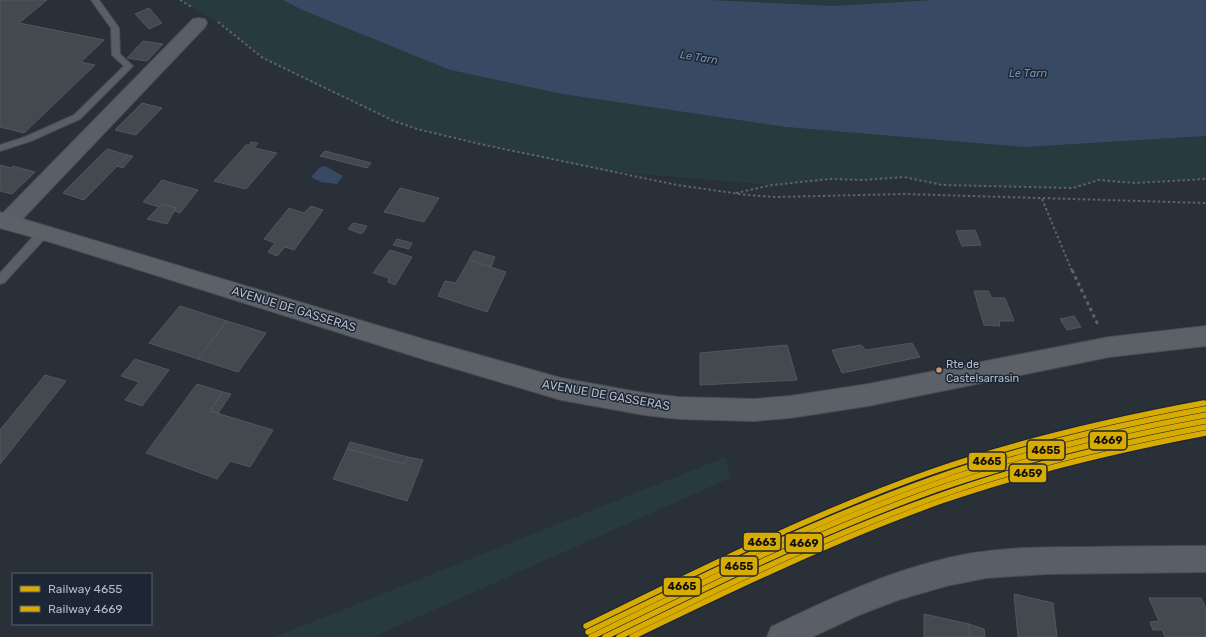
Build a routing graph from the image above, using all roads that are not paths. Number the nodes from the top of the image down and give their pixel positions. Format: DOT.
graph roads {
  1 [pos="95,0"];
  2 [pos="204,18"];
  3 [pos="0,148"];
  4 [pos="4,221"];
  5 [pos="44,232"];
  6 [pos="0,280"];
  7 [pos="1206,336"];
  8 [pos="1206,559"];
  9 [pos="782,637"];
  1 -- 3 [label="lane"];
  2 -- 4 [label="street"];
  4 -- 5 [label="main road, AVENUE DE GASSERAS"];
  5 -- 6 [label="lane"];
  5 -- 7 [label="main road, AVENUE DE GASSERAS"];
  8 -- 9 [label="street"];
}
